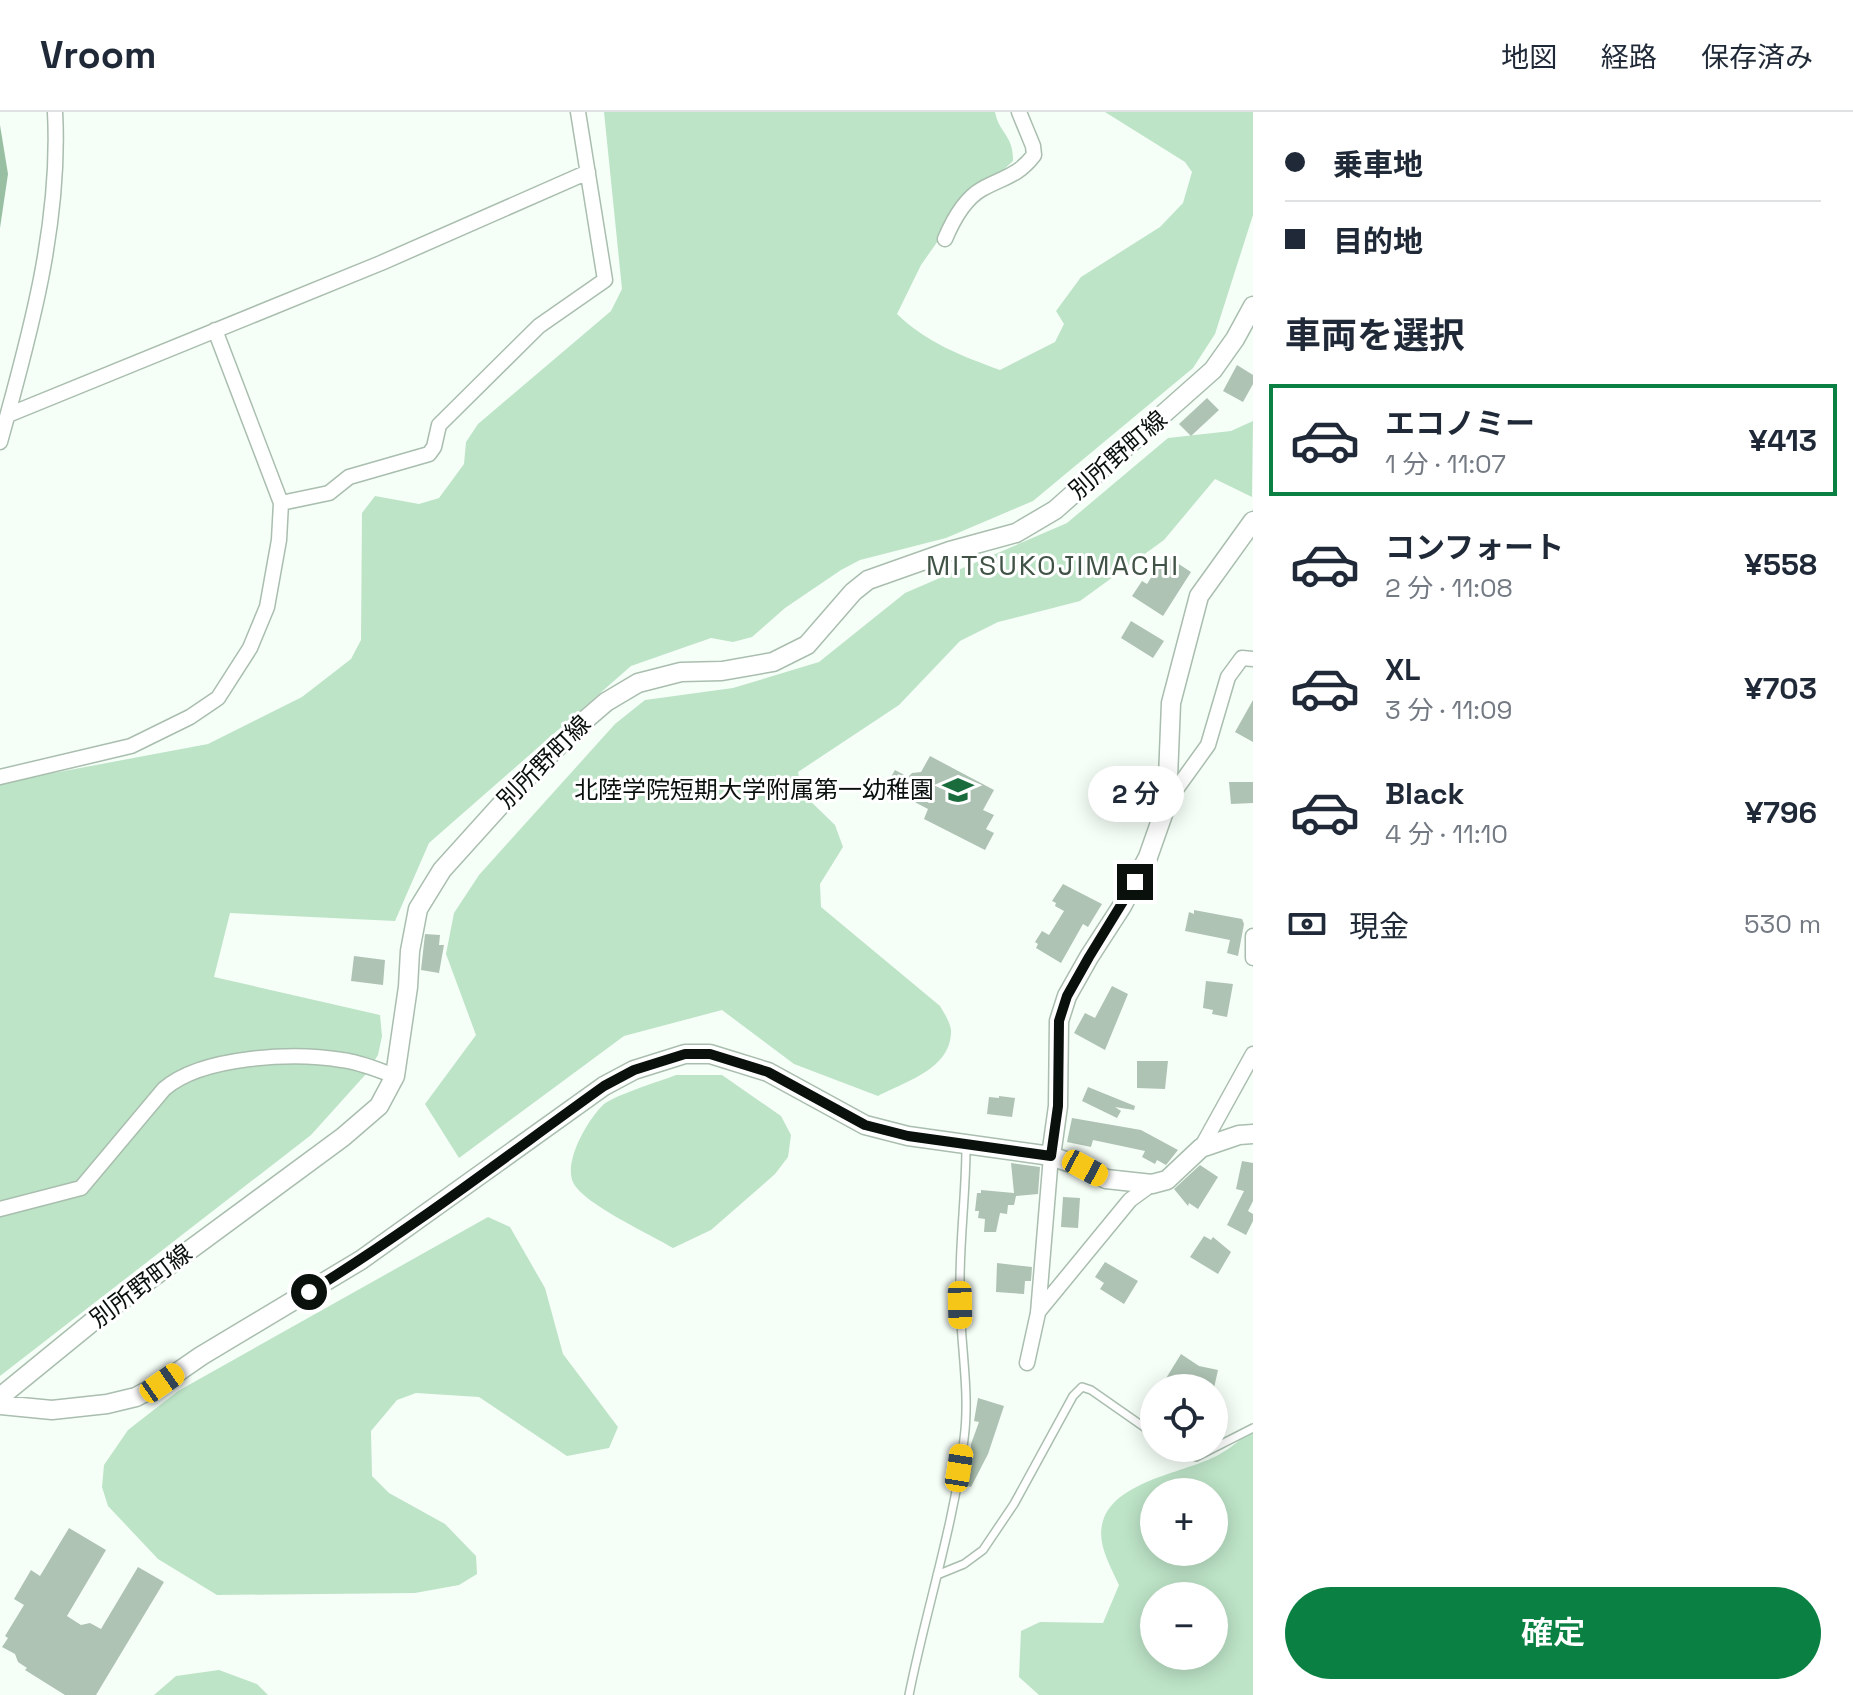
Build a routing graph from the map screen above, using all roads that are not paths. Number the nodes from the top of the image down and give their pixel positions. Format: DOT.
graph roads {
  1 [pos="55,112"];
  2 [pos="578,112"];
  3 [pos="1019,112"];
  4 [pos="588,172"];
  5 [pos="945,239"];
  6 [pos="1253,306"];
  7 [pos="215,330"];
  8 [pos="8,415"];
  9 [pos="0,442"];
  10 [pos="281,503"];
  11 [pos="1253,521"];
  12 [pos="1253,659"];
  13 [pos="0,777"];
  14 [pos="1167,803"];
  15 [pos="1253,936"];
  16 [pos="1253,958"];
  17 [pos="1253,1054"];
  18 [pos="395,1076"];
  19 [pos="1253,1134"];
  20 [pos="966,1145"];
  21 [pos="1201,1148"];
  22 [pos="1051,1156"];
  23 [pos="1152,1184"];
  24 [pos="0,1209"];
  25 [pos="1038,1313"];
  26 [pos="1027,1363"];
  27 [pos="0,1397"];
  28 [pos="0,1405"];
  29 [pos="1140,1424"];
  30 [pos="1253,1428"];
  31 [pos="1228,1441"];
  32 [pos="937,1575"];
  33 [pos="909,1695"];
  1 -- 8 [label="street"];
  2 -- 4 [label="street"];
  3 -- 5 [label="street"];
  4 -- 7 [label="street"];
  4 -- 10 [label="street"];
  6 -- 18 [label="street, 別所野町線"];
  7 -- 8 [label="street"];
  7 -- 10 [label="street"];
  8 -- 9 [label="street"];
  10 -- 13 [label="street"];
  11 -- 14 [label="street"];
  12 -- 14 [label="street"];
  14 -- 22 [label="street"];
  15 -- 16 [label="street"];
  17 -- 21 [label="street"];
  18 -- 24 [label="street"];
  18 -- 27 [label="street, 別所野町線"];
  19 -- 21 [label="street"];
  20 -- 22 [label="street"];
  20 -- 28 [label="street"];
  20 -- 32 [label="lane"];
  21 -- 23 [label="street"];
  22 -- 23 [label="street"];
  22 -- 25 [label="street"];
  23 -- 25 [label="street"];
  25 -- 26 [label="street"];
  29 -- 32 [label="lane"];
  30 -- 31 [label="lane"];
  32 -- 33 [label="lane"];
}
